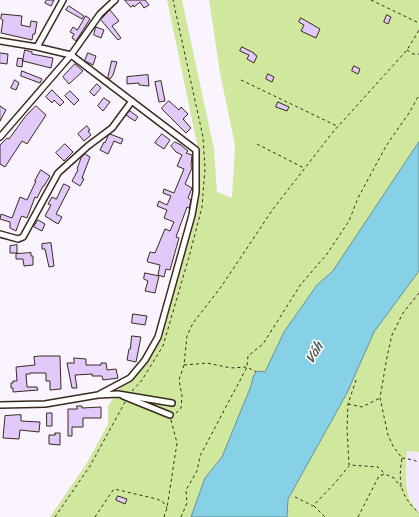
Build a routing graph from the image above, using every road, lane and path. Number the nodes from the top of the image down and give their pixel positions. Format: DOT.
graph roads {
  1 [pos="63,0"];
  2 [pos="115,0"];
  3 [pos="173,0"];
  4 [pos="371,0"];
  5 [pos="419,23"];
  6 [pos="419,30"];
  7 [pos="0,41"];
  8 [pos="37,47"];
  9 [pos="407,50"];
  10 [pos="419,54"];
  11 [pos="71,55"];
  12 [pos="241,80"];
  13 [pos="419,95"];
  14 [pos="132,101"];
  15 [pos="337,126"];
  16 [pos="0,137"];
  17 [pos="257,144"];
  18 [pos="305,168"];
  19 [pos="0,234"];
  20 [pos="419,293"];
  21 [pos="184,365"];
  22 [pos="247,367"];
  23 [pos="256,372"];
  24 [pos="356,380"];
  25 [pos="98,395"];
  26 [pos="128,397"];
  27 [pos="380,398"];
  28 [pos="172,403"];
  29 [pos="348,404"];
  30 [pos="0,405"];
  31 [pos="170,415"];
  32 [pos="402,458"];
  33 [pos="419,463"];
  34 [pos="349,465"];
  35 [pos="385,474"];
  36 [pos="401,487"];
  37 [pos="295,497"];
  38 [pos="313,506"];
  39 [pos="167,508"];
  40 [pos="419,514"];
  41 [pos="55,517"];
  42 [pos="95,517"];
  43 [pos="164,517"];
  44 [pos="181,517"];
  45 [pos="325,517"];
  46 [pos="358,517"];
  1 -- 8 [label="street"];
  2 -- 11 [label="street"];
  3 -- 26 [label="path"];
  4 -- 5 [label="path"];
  6 -- 9 [label="path"];
  7 -- 8 [label="street"];
  8 -- 11 [label="street"];
  9 -- 10 [label="path"];
  9 -- 15 [label="path"];
  11 -- 14 [label="street"];
  11 -- 16 [label="street"];
  12 -- 15 [label="path"];
  13 -- 22 [label="path"];
  14 -- 19 [label="street"];
  14 -- 25 [label="street"];
  15 -- 18 [label="path"];
  17 -- 18 [label="path"];
  18 -- 21 [label="path"];
  20 -- 27 [label="path"];
  21 -- 22 [label="path"];
  21 -- 31 [label="path"];
  22 -- 23 [label="path"];
  22 -- 44 [label="path"];
  24 -- 29 [label="path"];
  25 -- 26 [label="street"];
  25 -- 30 [label="street"];
  26 -- 28 [label="street"];
  26 -- 31 [label="street"];
  26 -- 41 [label="path"];
  27 -- 29 [label="path"];
  27 -- 32 [label="path"];
  29 -- 34 [label="path"];
  31 -- 39 [label="path"];
  32 -- 33 [label="path"];
  32 -- 36 [label="path"];
  34 -- 35 [label="path"];
  34 -- 38 [label="path"];
  35 -- 36 [label="path"];
  35 -- 46 [label="path"];
  36 -- 40 [label="path"];
  37 -- 38 [label="path"];
  38 -- 45 [label="path"];
  39 -- 42 [label="path"];
  39 -- 43 [label="path"];
}
